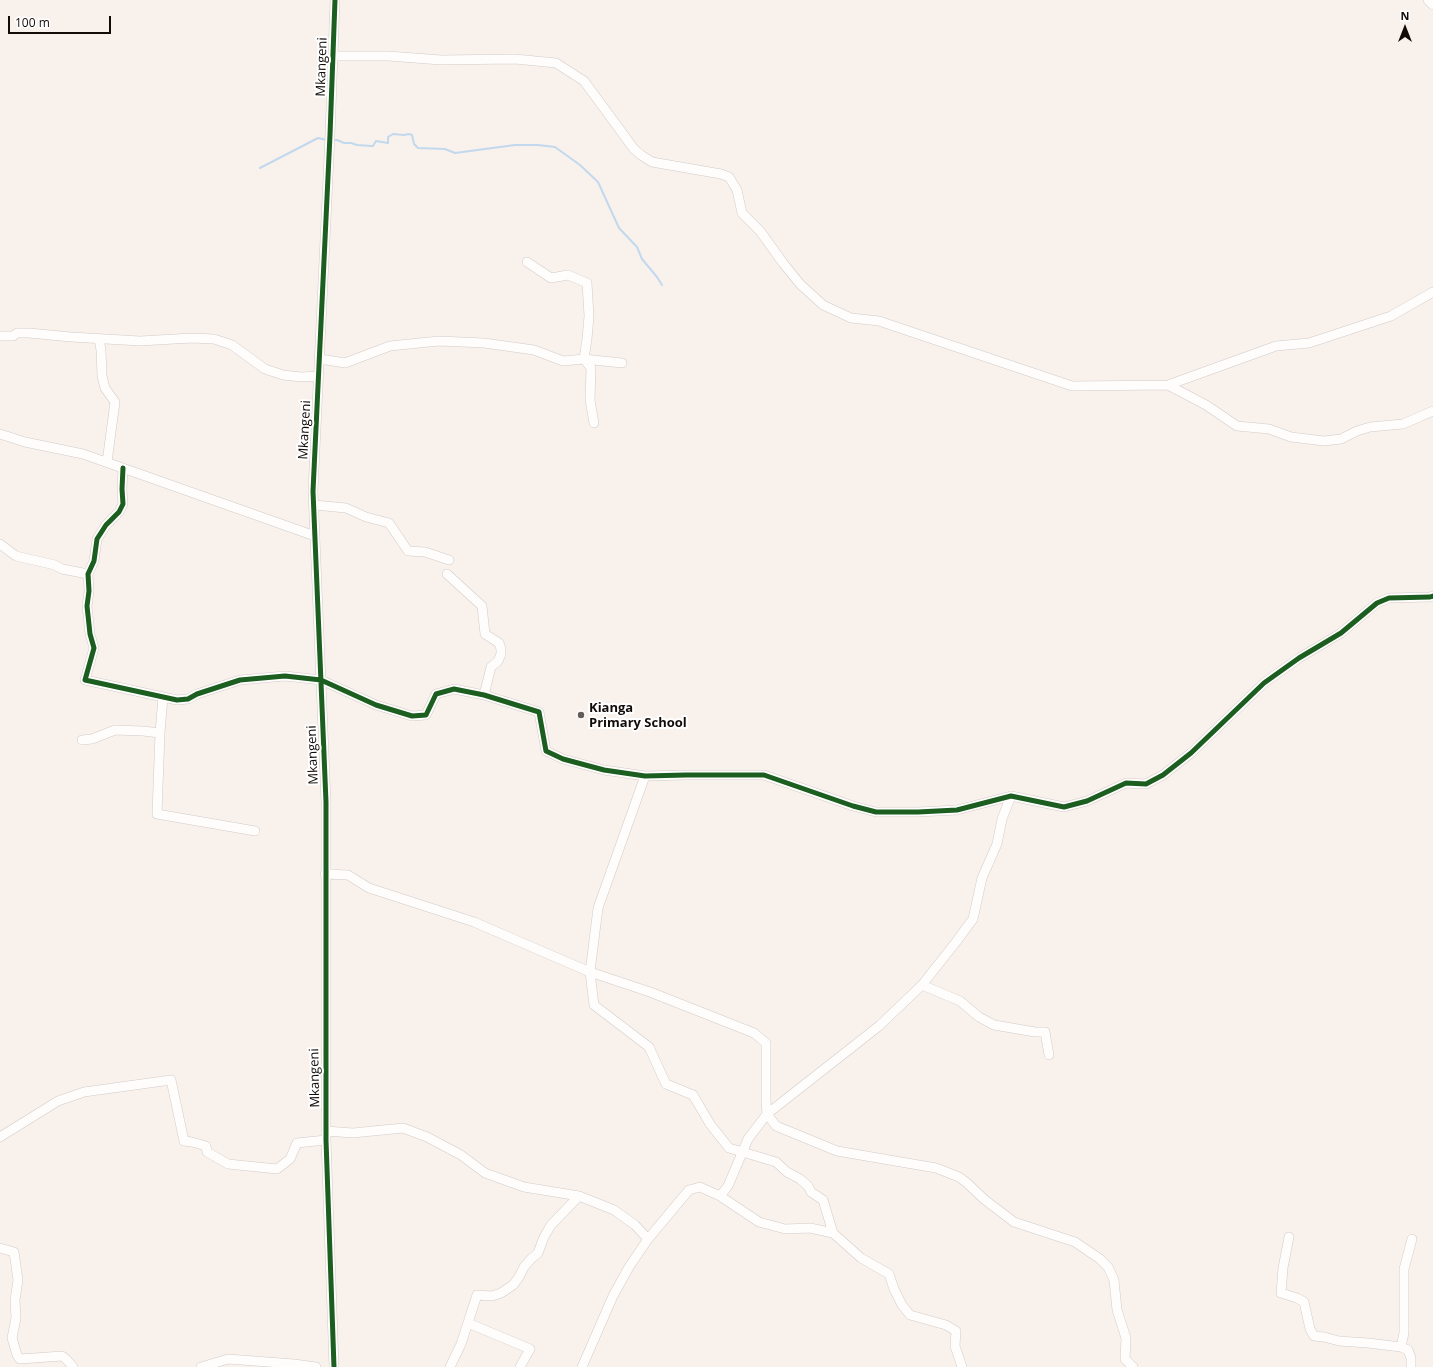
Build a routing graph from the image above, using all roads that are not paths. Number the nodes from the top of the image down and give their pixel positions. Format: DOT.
graph roads {
  1 [pos="335,0"];
  2 [pos="1428,0"];
  3 [pos="1433,6"];
  4 [pos="333,56"];
  5 [pos="527,262"];
  6 [pos="1433,292"];
  7 [pos="0,336"];
  8 [pos="99,339"];
  9 [pos="320,359"];
  10 [pos="584,359"];
  11 [pos="622,363"];
  12 [pos="319,376"];
  13 [pos="1168,385"];
  14 [pos="1433,410"];
  15 [pos="594,423"];
  16 [pos="0,434"];
  17 [pos="107,462"];
  18 [pos="123,468"];
  19 [pos="314,505"];
  20 [pos="315,536"];
  21 [pos="0,544"];
  22 [pos="449,560"];
  23 [pos="88,574"];
  24 [pos="447,574"];
  25 [pos="1433,596"];
  26 [pos="321,680"];
  27 [pos="484,695"];
  28 [pos="163,697"];
  29 [pos="160,733"];
  30 [pos="82,740"];
  31 [pos="645,776"];
  32 [pos="1011,796"];
  33 [pos="255,831"];
  34 [pos="325,874"];
  35 [pos="590,972"];
  36 [pos="922,985"];
  37 [pos="1048,1055"];
  38 [pos="767,1114"];
  39 [pos="326,1136"];
  40 [pos="0,1137"];
  41 [pos="742,1152"];
  42 [pos="579,1196"];
  43 [pos="720,1196"];
  44 [pos="833,1233"];
  45 [pos="1289,1236"];
  46 [pos="648,1239"];
  47 [pos="1412,1240"];
  48 [pos="0,1248"];
  49 [pos="468,1323"];
  50 [pos="1401,1347"];
  51 [pos="18,1363"];
  52 [pos="73,1367"];
  53 [pos="201,1367"];
  54 [pos="316,1367"];
  55 [pos="334,1367"];
  56 [pos="450,1367"];
  57 [pos="520,1367"];
  58 [pos="582,1367"];
  59 [pos="962,1367"];
  60 [pos="1133,1367"];
  61 [pos="1411,1367"];
  1 -- 4 [label="street, Mkangeni"];
  2 -- 3 [label="street"];
  4 -- 9 [label="street, Mkangeni"];
  4 -- 13 [label="street"];
  5 -- 10 [label="street"];
  6 -- 13 [label="street"];
  7 -- 8 [label="street"];
  8 -- 12 [label="street"];
  8 -- 17 [label="street"];
  9 -- 10 [label="street"];
  9 -- 12 [label="street, Mkangeni"];
  10 -- 11 [label="street"];
  10 -- 15 [label="street"];
  12 -- 19 [label="street, Mkangeni"];
  13 -- 14 [label="street"];
  16 -- 17 [label="street"];
  17 -- 18 [label="street"];
  18 -- 20 [label="street"];
  18 -- 23 [label="street"];
  19 -- 20 [label="street, Mkangeni"];
  19 -- 22 [label="street"];
  20 -- 26 [label="street, Mkangeni"];
  21 -- 23 [label="street"];
  23 -- 28 [label="street"];
  24 -- 27 [label="street"];
  25 -- 32 [label="street"];
  26 -- 27 [label="street"];
  26 -- 28 [label="street"];
  26 -- 34 [label="street, Mkangeni"];
  27 -- 31 [label="street"];
  28 -- 29 [label="street"];
  29 -- 30 [label="street"];
  29 -- 33 [label="street"];
  31 -- 32 [label="street"];
  31 -- 35 [label="street"];
  32 -- 36 [label="street"];
  34 -- 35 [label="street"];
  34 -- 39 [label="street, Mkangeni"];
  35 -- 38 [label="street"];
  35 -- 41 [label="street"];
  36 -- 37 [label="street"];
  36 -- 38 [label="street"];
  38 -- 41 [label="street"];
  38 -- 60 [label="street"];
  39 -- 40 [label="street"];
  39 -- 42 [label="street"];
  39 -- 55 [label="street, Mkangeni"];
  41 -- 43 [label="street"];
  41 -- 44 [label="street"];
  42 -- 46 [label="street"];
  42 -- 49 [label="street"];
  43 -- 44 [label="street"];
  43 -- 46 [label="street"];
  44 -- 59 [label="street"];
  45 -- 50 [label="street"];
  46 -- 58 [label="street"];
  47 -- 50 [label="street"];
  48 -- 51 [label="street"];
  49 -- 56 [label="street"];
  49 -- 57 [label="street"];
  50 -- 61 [label="street"];
  51 -- 52 [label="street"];
  53 -- 54 [label="street"];
}
